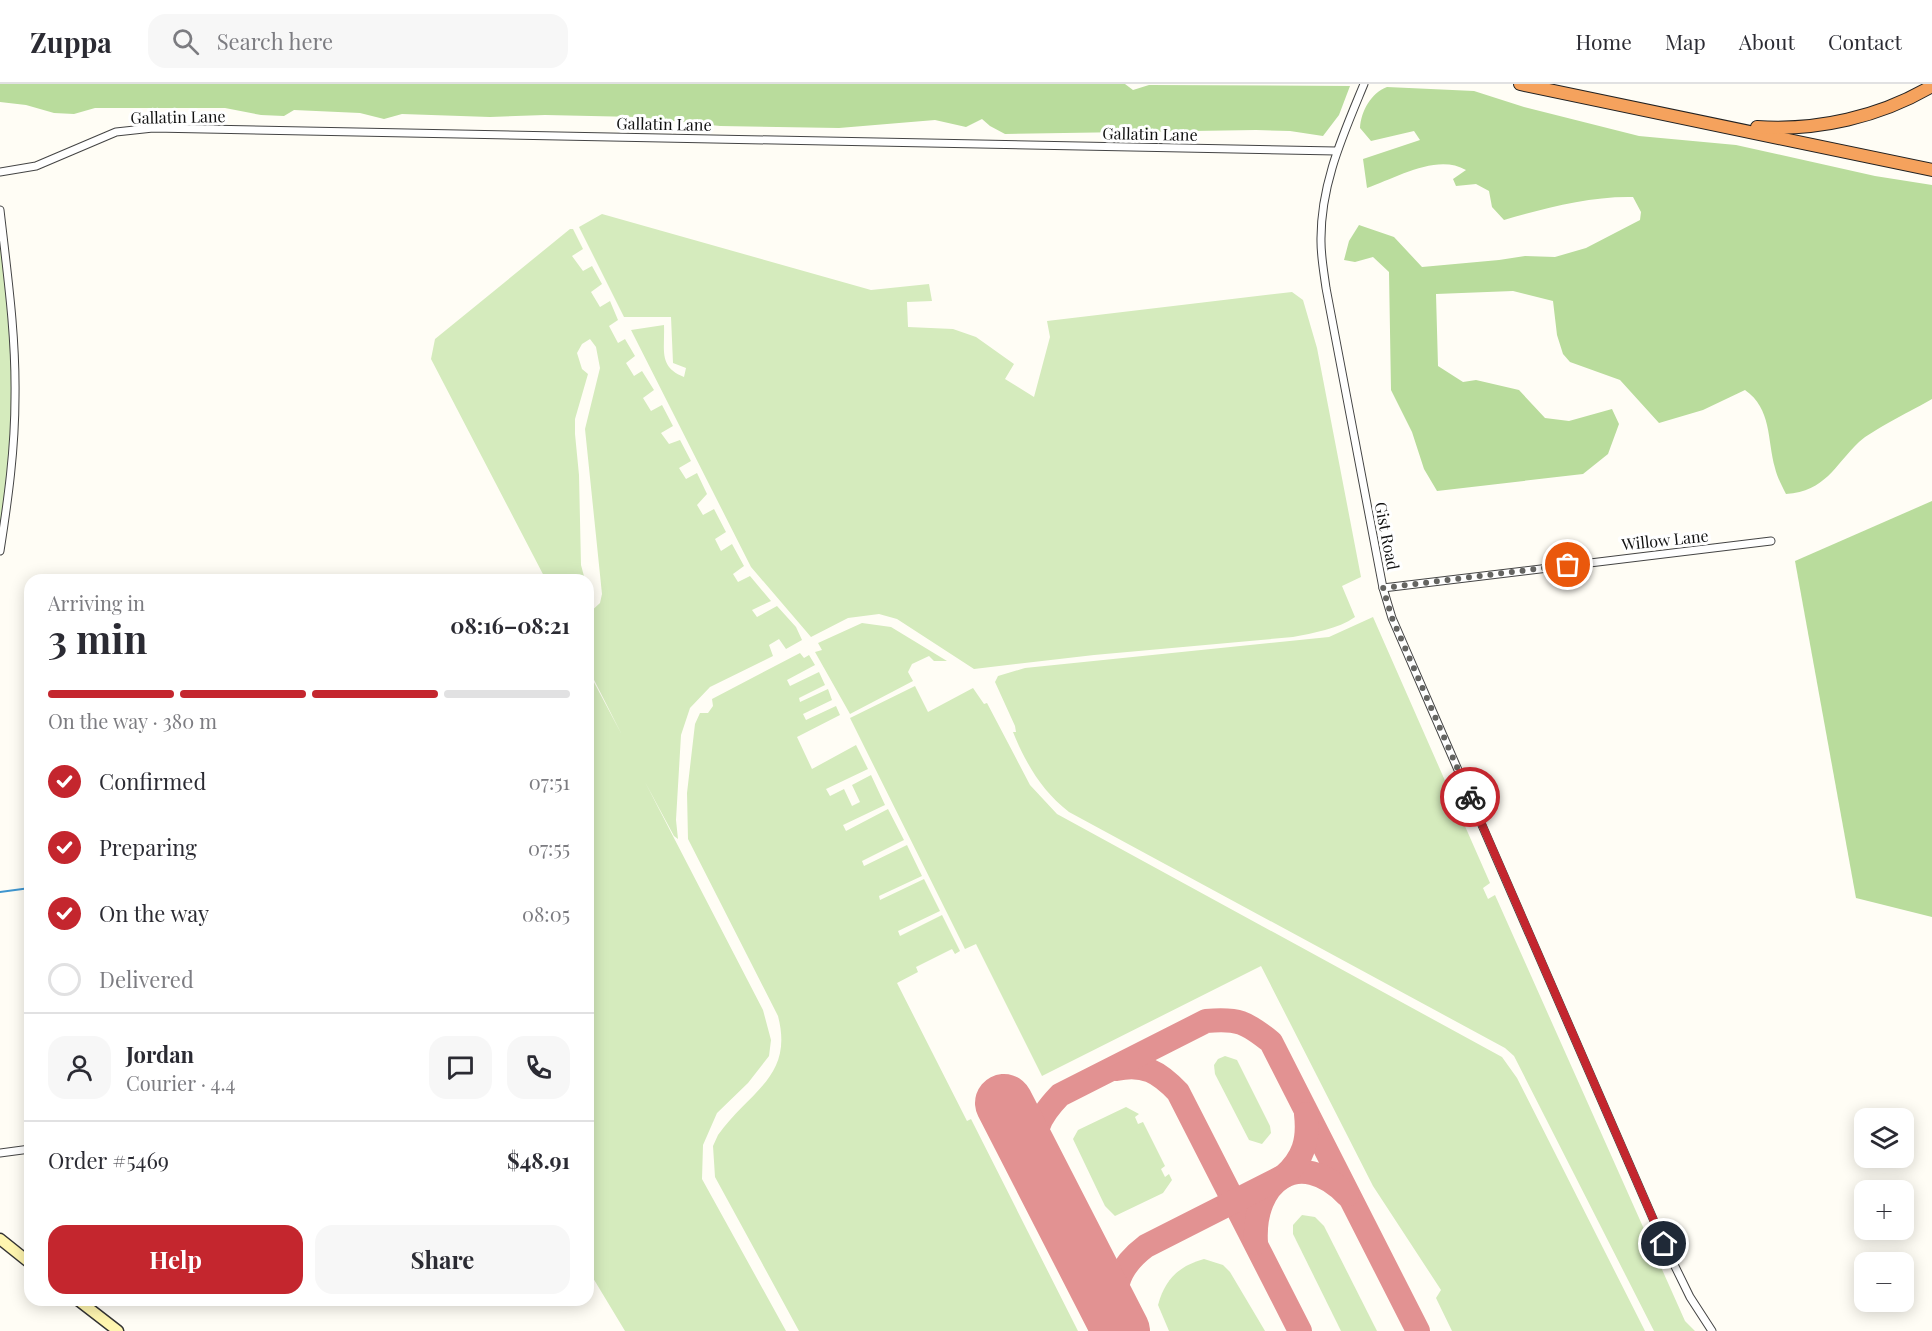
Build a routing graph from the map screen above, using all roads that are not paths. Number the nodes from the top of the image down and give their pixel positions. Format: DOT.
graph roads {
  1 [pos="1365,84"];
  2 [pos="1520,84"];
  3 [pos="1932,86"];
  4 [pos="1726,125"];
  5 [pos="1336,151"];
  6 [pos="1932,170"];
  7 [pos="0,171"];
  8 [pos="0,210"];
  9 [pos="1771,541"];
  10 [pos="0,551"];
  11 [pos="1383,588"];
  12 [pos="24,1150"];
  13 [pos="0,1153"];
  14 [pos="0,1239"];
  15 [pos="24,1258"];
  16 [pos="86,1306"];
  17 [pos="118,1331"];
  18 [pos="1712,1331"];
  1 -- 5 [label="street, Gist Road"];
  2 -- 4 [label="highway"];
  3 -- 4 [label="highway"];
  4 -- 6 [label="highway"];
  5 -- 7 [label="street, Gallatin Lane"];
  5 -- 11 [label="street, Gist Road"];
  8 -- 10 [label="street"];
  9 -- 11 [label="street, Willow Lane"];
  11 -- 18 [label="street, Gist Road"];
  12 -- 13 [label="street"];
  14 -- 15 [label="main road"];
  16 -- 17 [label="main road"];
}
